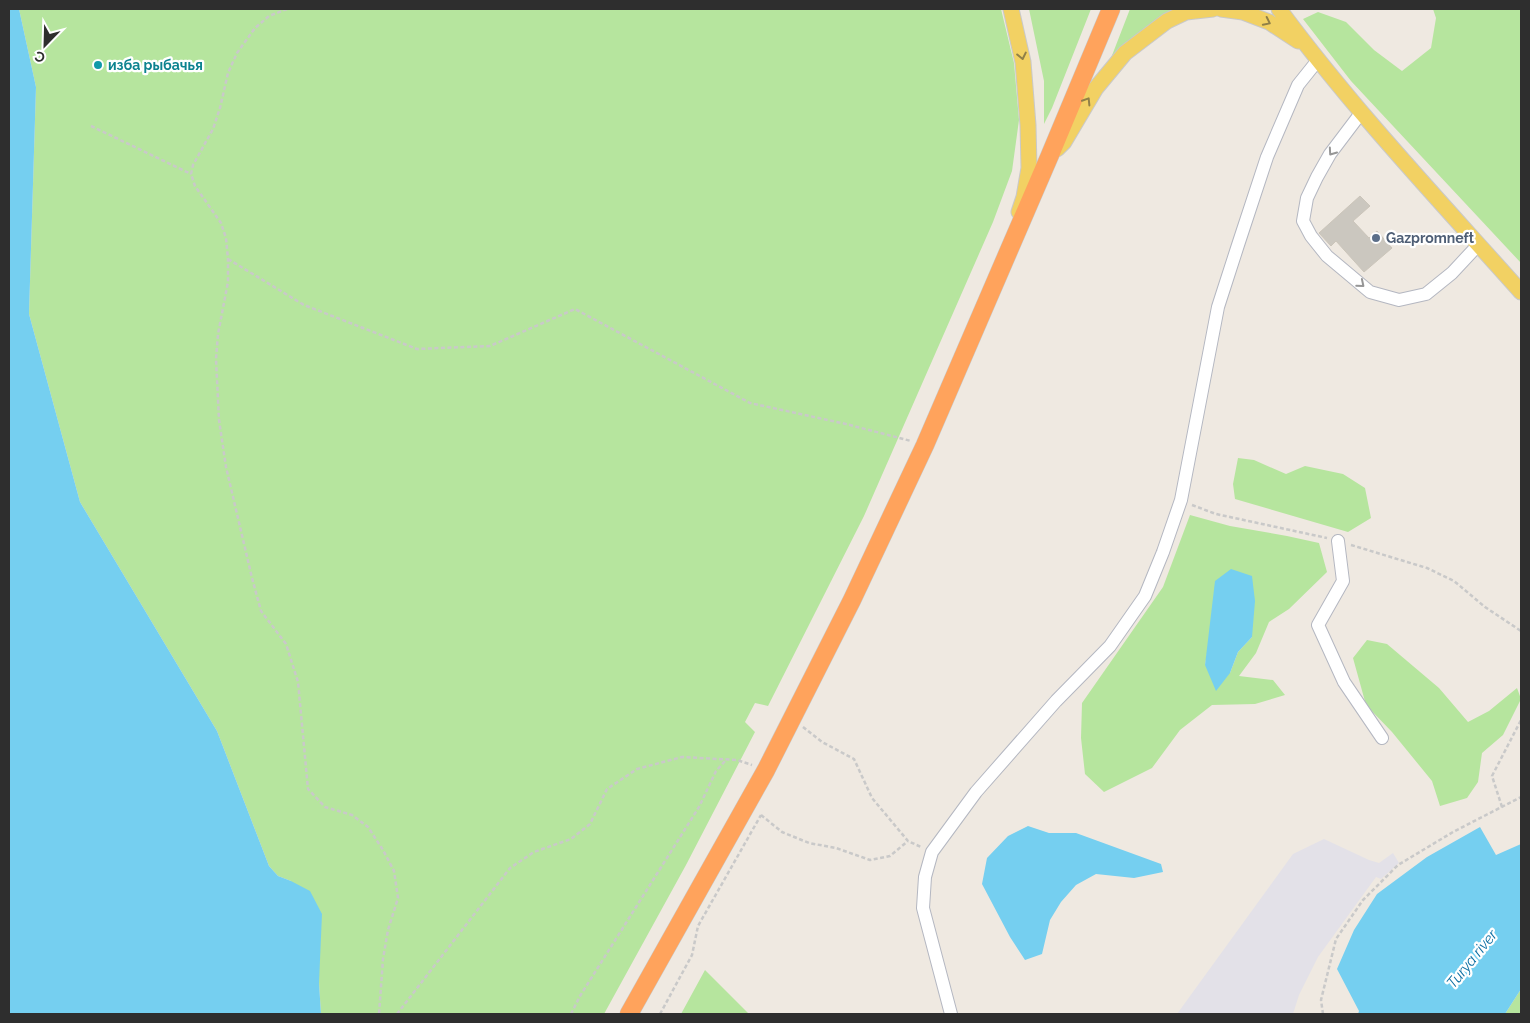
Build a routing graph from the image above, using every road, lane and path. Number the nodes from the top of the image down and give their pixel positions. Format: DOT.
graph roads {
  1 [pos="287,9"];
  2 [pos="1011,9"];
  3 [pos="1111,9"];
  4 [pos="1214,9"];
  5 [pos="1221,9"];
  6 [pos="1279,9"];
  7 [pos="1308,48"];
  8 [pos="1318,60"];
  9 [pos="1361,113"];
  10 [pos="91,126"];
  11 [pos="1050,155"];
  12 [pos="191,174"];
  13 [pos="1479,244"];
  14 [pos="228,259"];
  15 [pos="1005,260"];
  16 [pos="1521,292"];
  17 [pos="925,445"];
  18 [pos="1181,500"];
  19 [pos="1338,541"];
  20 [pos="1521,632"];
  21 [pos="792,719"];
  22 [pos="1521,720"];
  23 [pos="1382,738"];
  24 [pos="726,760"];
  25 [pos="766,770"];
  26 [pos="1521,797"];
  27 [pos="1502,807"];
  28 [pos="908,841"];
  29 [pos="932,852"];
  30 [pos="379,1014"];
  31 [pos="397,1014"];
  32 [pos="571,1014"];
  33 [pos="630,1014"];
  34 [pos="660,1014"];
  35 [pos="951,1014"];
  36 [pos="1323,1014"];
  1 -- 12 [label="path"];
  2 -- 15 [label="main road, one-way"];
  3 -- 11 [label="highway"];
  11 -- 4 [label="main road, one-way"];
  5 -- 7 [label="main road, one-way"];
  6 -- 7 [label="main road"];
  7 -- 8 [label="main road"];
  8 -- 9 [label="main road"];
  8 -- 18 [label="street"];
  9 -- 13 [label="main road"];
  9 -- 13 [label="street, one-way"];
  10 -- 12 [label="path"];
  11 -- 15 [label="highway"];
  12 -- 14 [label="path"];
  13 -- 16 [label="main road"];
  14 -- 17 [label="path"];
  14 -- 30 [label="path"];
  15 -- 17 [label="highway"];
  17 -- 21 [label="highway"];
  18 -- 19 [label="path"];
  18 -- 29 [label="street"];
  19 -- 20 [label="path"];
  19 -- 23 [label="street"];
  21 -- 25 [label="highway"];
  21 -- 28 [label="path"];
  22 -- 27 [label="path"];
  24 -- 25 [label="path"];
  24 -- 31 [label="path"];
  24 -- 32 [label="path"];
  25 -- 33 [label="highway"];
  26 -- 27 [label="path"];
  27 -- 36 [label="path"];
  28 -- 29 [label="path"];
  28 -- 34 [label="path"];
  29 -- 35 [label="street"];
}
